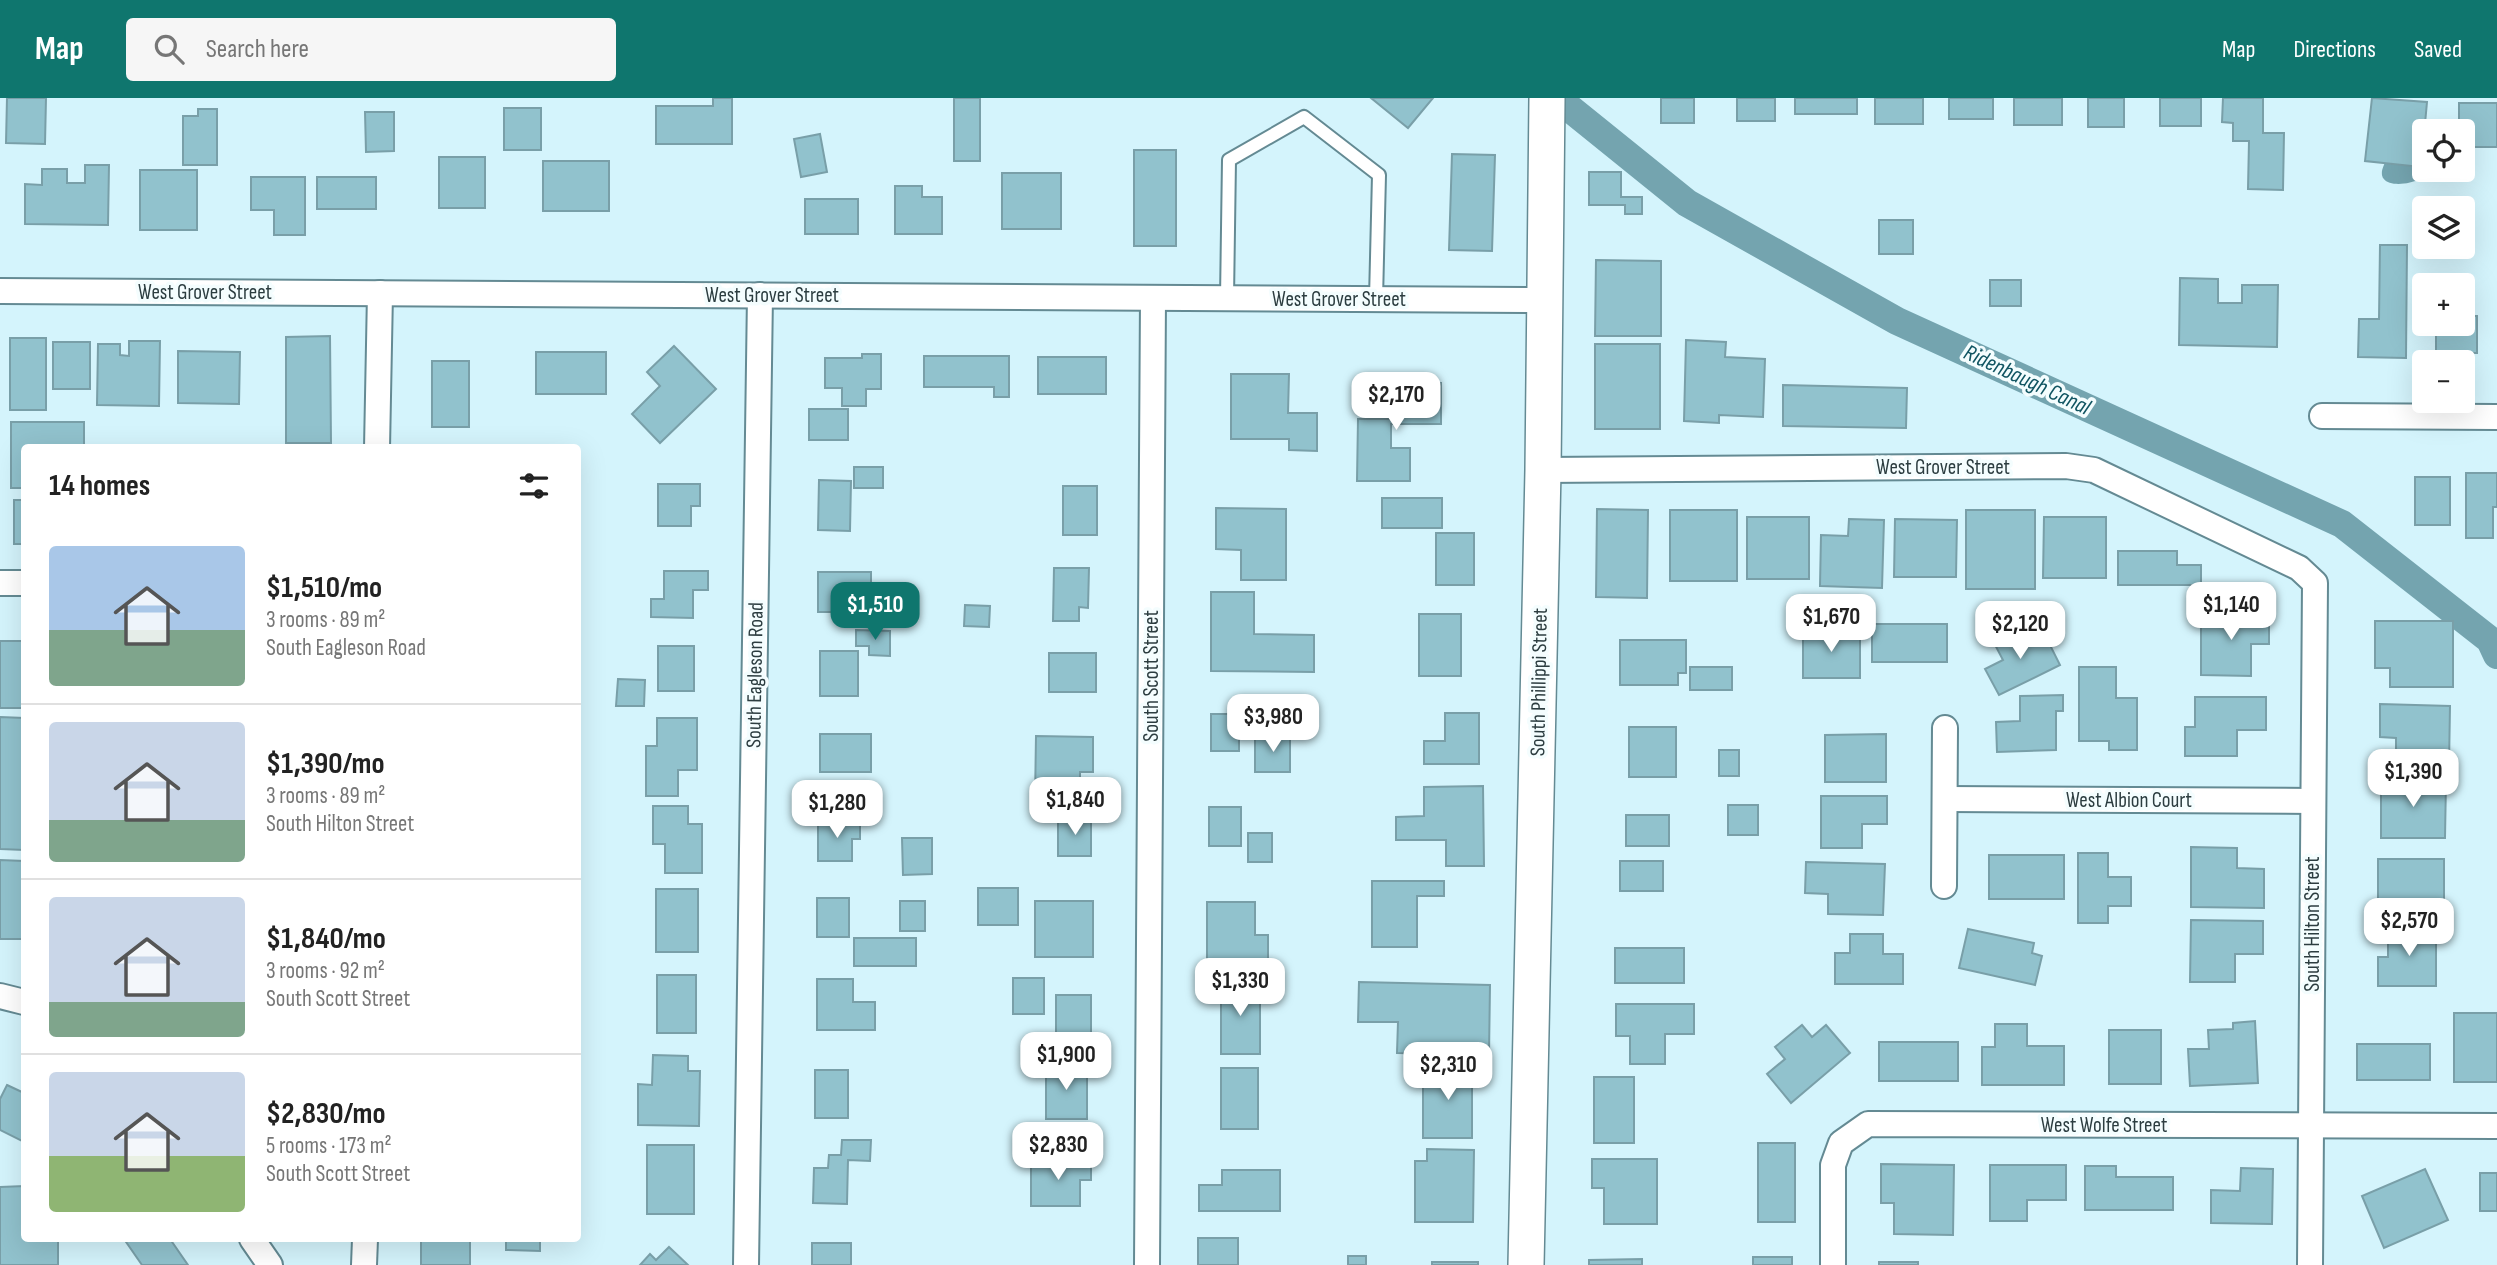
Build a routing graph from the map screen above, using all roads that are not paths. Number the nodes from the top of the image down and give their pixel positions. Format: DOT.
graph roads {
  1 [pos="1547,110"];
  2 [pos="0,291"];
  3 [pos="380,293"];
  4 [pos="760,295"];
  5 [pos="1153,298"];
  6 [pos="1227,298"];
  7 [pos="1376,299"];
  8 [pos="1545,300"];
  9 [pos="2322,416"];
  10 [pos="2497,417"];
  11 [pos="377,444"];
  12 [pos="1543,470"];
  13 [pos="0,583"];
  14 [pos="21,583"];
  15 [pos="2315,583"];
  16 [pos="1945,729"];
  17 [pos="1946,799"];
  18 [pos="2313,801"];
  19 [pos="1944,886"];
  20 [pos="0,996"];
  21 [pos="21,1001"];
  22 [pos="2311,1125"];
  23 [pos="2497,1126"];
  24 [pos="254,1242"];
  25 [pos="365,1242"];
  26 [pos="270,1265"];
  27 [pos="364,1265"];
  28 [pos="746,1265"];
  29 [pos="1147,1265"];
  30 [pos="1526,1265"];
  31 [pos="1833,1265"];
  32 [pos="2310,1265"];
  1 -- 8 [label="street, South Phillippi Street"];
  2 -- 3 [label="street, West Grover Street"];
  3 -- 4 [label="street, West Grover Street"];
  3 -- 11 [label="street"];
  4 -- 5 [label="street, West Grover Street"];
  4 -- 28 [label="street, South Eagleson Road"];
  5 -- 6 [label="street, West Grover Street"];
  5 -- 29 [label="street, South Scott Street"];
  6 -- 7 [label="street, West Grover Street"];
  6 -- 7 [label="lane"];
  7 -- 8 [label="street, West Grover Street"];
  8 -- 12 [label="street, South Phillippi Street"];
  9 -- 10 [label="street"];
  12 -- 15 [label="street, West Grover Street"];
  12 -- 30 [label="street, South Phillippi Street"];
  13 -- 14 [label="street"];
  15 -- 18 [label="street, South Hilton Street"];
  16 -- 17 [label="street"];
  17 -- 18 [label="street, West Albion Court"];
  17 -- 19 [label="street"];
  18 -- 22 [label="street, South Hilton Street"];
  20 -- 21 [label="street"];
  22 -- 23 [label="street, West Wolfe Street"];
  22 -- 31 [label="street, West Wolfe Street"];
  22 -- 32 [label="street, South Hilton Street"];
  24 -- 26 [label="street"];
  25 -- 27 [label="street"];
}
